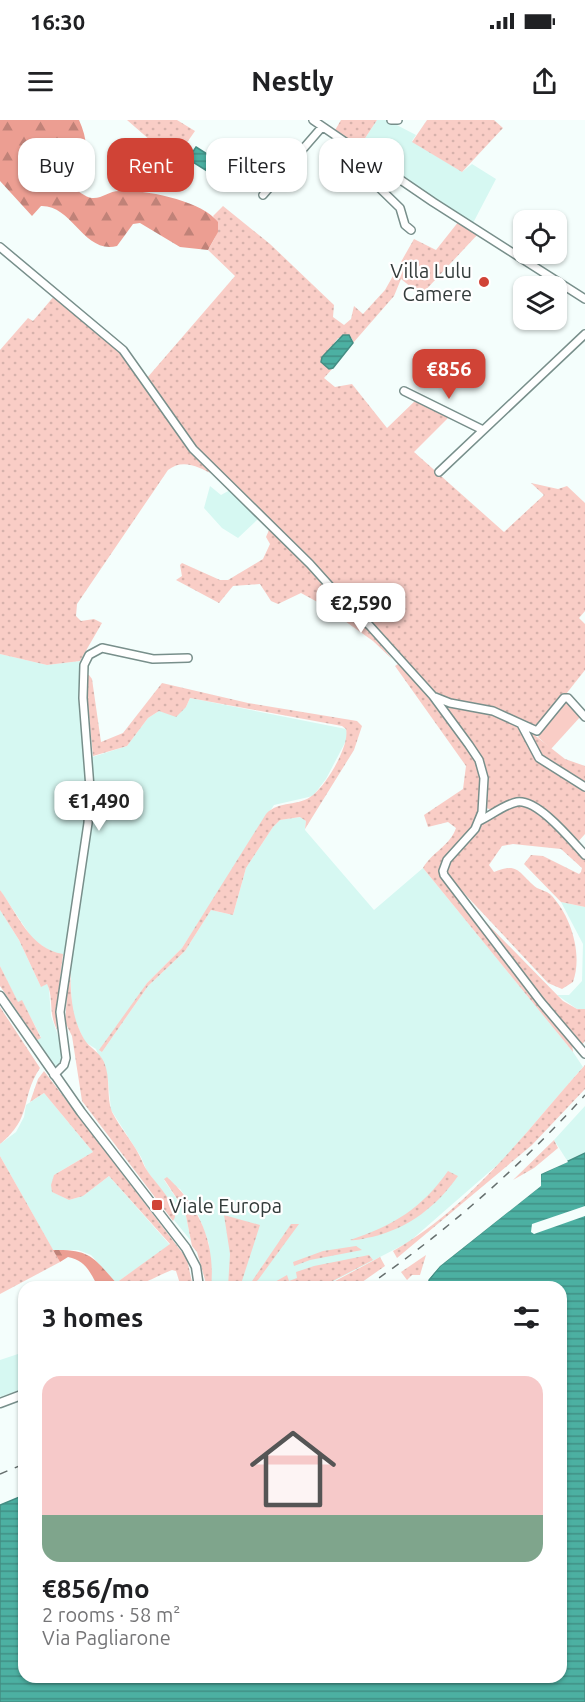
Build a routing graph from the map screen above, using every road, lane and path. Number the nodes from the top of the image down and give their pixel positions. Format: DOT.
graph roads {
  1 [pos="312,120"];
  2 [pos="391,120"];
  3 [pos="398,120"];
  4 [pos="322,127"];
  5 [pos="339,138"];
  6 [pos="404,181"];
  7 [pos="384,192"];
  8 [pos="263,195"];
  9 [pos="411,230"];
  10 [pos="0,247"];
  11 [pos="585,299"];
  12 [pos="585,334"];
  13 [pos="404,391"];
  14 [pos="483,430"];
  15 [pos="439,472"];
  16 [pos="188,658"];
  17 [pos="433,696"];
  18 [pos="585,717"];
  19 [pos="521,724"];
  20 [pos="585,786"];
  21 [pos="479,821"];
  22 [pos="585,855"];
  23 [pos="0,996"];
  24 [pos="585,1054"];
  25 [pos="54,1075"];
  26 [pos="198,1281"];
  27 [pos="18,1396"];
  28 [pos="0,1403"];
  1 -- 4 [label="street"];
  2 -- 3 [label="street"];
  4 -- 5 [label="street"];
  4 -- 8 [label="street"];
  6 -- 11 [label="street"];
  7 -- 9 [label="street"];
  10 -- 17 [label="street"];
  12 -- 14 [label="street"];
  13 -- 14 [label="street"];
  14 -- 15 [label="street"];
  16 -- 25 [label="street"];
  17 -- 19 [label="street"];
  17 -- 21 [label="street"];
  18 -- 19 [label="street"];
  19 -- 20 [label="street"];
  21 -- 22 [label="street"];
  21 -- 24 [label="street"];
  23 -- 25 [label="street"];
  25 -- 26 [label="street"];
  27 -- 28 [label="street"];
}
